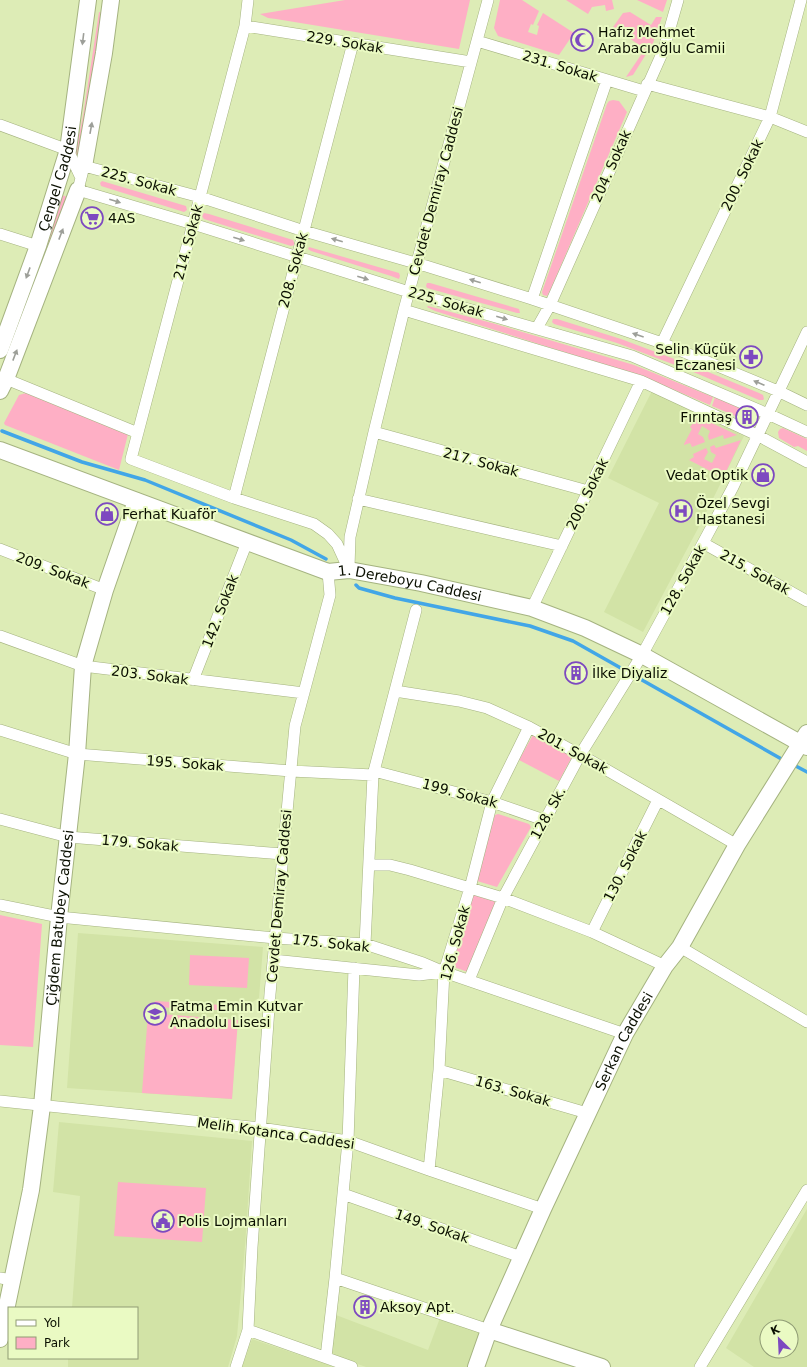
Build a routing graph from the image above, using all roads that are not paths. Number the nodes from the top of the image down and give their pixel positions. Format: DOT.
graph roads {
  1 [pos="88,0"];
  2 [pos="111,0"];
  3 [pos="248,0"];
  4 [pos="488,0"];
  5 [pos="678,0"];
  6 [pos="801,0"];
  7 [pos="245,26"];
  8 [pos="477,41"];
  9 [pos="353,42"];
  10 [pos="471,62"];
  11 [pos="606,80"];
  12 [pos="646,88"];
  13 [pos="770,118"];
  14 [pos="0,125"];
  15 [pos="807,132"];
  16 [pos="68,150"];
  17 [pos="81,178"];
  18 [pos="200,196"];
  19 [pos="193,224"];
  20 [pos="304,231"];
  21 [pos="0,234"];
  22 [pos="38,246"];
  23 [pos="297,258"];
  24 [pos="417,263"];
  25 [pos="409,292"];
  26 [pos="532,299"];
  27 [pos="550,305"];
  28 [pos="404,310"];
  29 [pos="537,328"];
  30 [pos="4,331"];
  31 [pos="807,332"];
  32 [pos="662,342"];
  33 [pos="0,350"];
  34 [pos="641,381"];
  35 [pos="3,385"];
  36 [pos="778,391"];
  37 [pos="807,405"];
  38 [pos="768,414"];
  39 [pos="374,432"];
  40 [pos="807,432"];
  41 [pos="138,433"];
  42 [pos="757,435"];
  43 [pos="0,450"];
  44 [pos="807,462"];
  45 [pos="588,491"];
  46 [pos="234,498"];
  47 [pos="358,498"];
  48 [pos="136,501"];
  49 [pos="247,542"];
  50 [pos="703,543"];
  51 [pos="562,546"];
  52 [pos="0,549"];
  53 [pos="349,570"];
  54 [pos="328,572"];
  55 [pos="105,590"];
  56 [pos="807,601"];
  57 [pos="532,608"];
  58 [pos="416,610"];
  59 [pos="0,636"];
  60 [pos="642,655"];
  61 [pos="83,666"];
  62 [pos="193,680"];
  63 [pos="395,691"];
  64 [pos="304,693"];
  65 [pos="529,726"];
  66 [pos="0,730"];
  67 [pos="805,741"];
  68 [pos="77,754"];
  69 [pos="580,754"];
  70 [pos="291,771"];
  71 [pos="374,773"];
  72 [pos="658,800"];
  73 [pos="492,802"];
  74 [pos="0,819"];
  75 [pos="544,820"];
  76 [pos="68,837"];
  77 [pos="737,845"];
  78 [pos="283,854"];
  79 [pos="369,865"];
  80 [pos="470,888"];
  81 [pos="503,898"];
  82 [pos="0,905"];
  83 [pos="59,917"];
  84 [pos="592,932"];
  85 [pos="275,938"];
  86 [pos="365,944"];
  87 [pos="680,947"];
  88 [pos="273,960"];
  89 [pos="665,966"];
  90 [pos="354,968"];
  91 [pos="444,972"];
  92 [pos="469,980"];
  93 [pos="807,1022"];
  94 [pos="625,1034"];
  95 [pos="439,1070"];
  96 [pos="0,1101"];
  97 [pos="42,1106"];
  98 [pos="588,1113"];
  99 [pos="260,1128"];
  100 [pos="348,1140"];
  101 [pos="429,1170"];
  102 [pos="807,1190"];
  103 [pos="343,1194"];
  104 [pos="543,1209"];
  105 [pos="521,1257"];
  106 [pos="335,1278"];
  107 [pos="6,1279"];
  108 [pos="248,1330"];
  109 [pos="489,1330"];
  110 [pos="0,1339"];
  111 [pos="326,1357"];
  112 [pos="236,1367"];
  113 [pos="352,1367"];
  114 [pos="476,1367"];
  115 [pos="602,1367"];
  116 [pos="700,1367"];
  1 -- 16 [label="main road, Çengel Caddesi, one-way"];
  17 -- 2 [label="main road, Çengel Caddesi, one-way"];
  3 -- 7 [label="street"];
  4 -- 8 [label="street, Cevdet Demiray Caddesi"];
  5 -- 12 [label="street, 204. Sokak"];
  6 -- 13 [label="street, 200. Sokak"];
  7 -- 9 [label="street, 229. Sokak"];
  7 -- 18 [label="street, 214. Sokak"];
  8 -- 10 [label="street, Cevdet Demiray Caddesi"];
  8 -- 11 [label="street, 231. Sokak"];
  9 -- 10 [label="street, 229. Sokak"];
  9 -- 20 [label="street, 208. Sokak"];
  10 -- 24 [label="street, Cevdet Demiray Caddesi"];
  11 -- 12 [label="street, 231. Sokak"];
  11 -- 26 [label="street, 204. Sokak"];
  12 -- 13 [label="street, 231. Sokak"];
  12 -- 27 [label="street, 204. Sokak"];
  13 -- 15 [label="street, 231. Sokak"];
  13 -- 32 [label="street, 200. Sokak"];
  14 -- 16 [label="street"];
  16 -- 17 [label="street"];
  16 -- 22 [label="main road, Çengel Caddesi"];
  17 -- 18 [label="street, 225. Sokak"];
  17 -- 19 [label="street, 225. Sokak, one-way"];
  35 -- 17 [label="main road, Çengel Caddesi, one-way"];
  18 -- 19 [label="street, 214. Sokak"];
  18 -- 20 [label="street, 225. Sokak"];
  19 -- 23 [label="street, 225. Sokak, one-way"];
  19 -- 41 [label="street, 214. Sokak"];
  20 -- 23 [label="street, 208. Sokak"];
  24 -- 20 [label="street, 225. Sokak, one-way"];
  21 -- 22 [label="street"];
  22 -- 30 [label="main road, Çengel Caddesi, one-way"];
  23 -- 25 [label="street, 225. Sokak, one-way"];
  23 -- 46 [label="street, 208. Sokak"];
  24 -- 25 [label="street, Cevdet Demiray Caddesi"];
  26 -- 24 [label="street, 225. Sokak, one-way"];
  25 -- 28 [label="street, Cevdet Demiray Caddesi"];
  25 -- 29 [label="street, 225. Sokak, one-way"];
  26 -- 27 [label="street, 225. Sokak"];
  27 -- 29 [label="street, 204. Sokak"];
  32 -- 27 [label="street, 225. Sokak, one-way"];
  28 -- 34 [label="street"];
  28 -- 39 [label="street, Cevdet Demiray Caddesi"];
  29 -- 38 [label="street, 225. Sokak"];
  30 -- 33 [label="main road, Çengel Caddesi"];
  31 -- 36 [label="street, 128. Sokak"];
  36 -- 32 [label="street, 225. Sokak, one-way"];
  34 -- 42 [label="street"];
  34 -- 45 [label="street, 200. Sokak"];
  35 -- 41 [label="street"];
  36 -- 37 [label="street, 225. Sokak"];
  36 -- 38 [label="street, 128. Sokak"];
  38 -- 40 [label="street, 225. Sokak"];
  38 -- 42 [label="street, 128. Sokak"];
  39 -- 45 [label="street, 217. Sokak"];
  39 -- 47 [label="street, Cevdet Demiray Caddesi"];
  41 -- 46 [label="street, 214. Sokak"];
  42 -- 44 [label="street"];
  42 -- 50 [label="street, 128. Sokak"];
  43 -- 48 [label="main road, 1. Dereboyu Caddesi"];
  45 -- 51 [label="street, 200. Sokak"];
  46 -- 53 [label="street"];
  47 -- 51 [label="street"];
  47 -- 53 [label="street, Cevdet Demiray Caddesi"];
  48 -- 49 [label="main road, 1. Dereboyu Caddesi"];
  48 -- 55 [label="main road, Çiğdem Batubey Caddesi"];
  49 -- 54 [label="main road, 1. Dereboyu Caddesi"];
  49 -- 62 [label="street, 142. Sokak"];
  50 -- 56 [label="street, 215. Sokak"];
  50 -- 60 [label="street, 128. Sokak"];
  51 -- 57 [label="street, 200. Sokak"];
  52 -- 55 [label="street, 209. Sokak"];
  53 -- 54 [label="main road, 1. Dereboyu Caddesi"];
  53 -- 57 [label="main road, 1. Dereboyu Caddesi"];
  54 -- 64 [label="street, Cevdet Demiray Caddesi"];
  55 -- 61 [label="main road, Çiğdem Batubey Caddesi"];
  57 -- 60 [label="main road, 1. Dereboyu Caddesi"];
  58 -- 63 [label="street"];
  59 -- 61 [label="street, 203. Sokak"];
  60 -- 67 [label="main road, 1. Dereboyu Caddesi"];
  60 -- 69 [label="street, 128. Sk."];
  61 -- 62 [label="street, 203. Sokak"];
  61 -- 68 [label="main road, Çiğdem Batubey Caddesi"];
  62 -- 64 [label="street, 203. Sokak"];
  63 -- 65 [label="street, 201. Sokak"];
  63 -- 71 [label="street"];
  64 -- 70 [label="street, Cevdet Demiray Caddesi"];
  65 -- 69 [label="street, 201. Sokak"];
  65 -- 73 [label="street, 126. Sokak"];
  66 -- 68 [label="street, 195. Sokak"];
  67 -- 77 [label="main road, Serkan Caddesi"];
  68 -- 70 [label="street, 195. Sokak"];
  68 -- 76 [label="main road, Çiğdem Batubey Caddesi"];
  69 -- 72 [label="street, 201. Sokak"];
  69 -- 75 [label="street, 128. Sk."];
  70 -- 71 [label="street, 195. Sokak"];
  70 -- 78 [label="street, Cevdet Demiray Caddesi"];
  71 -- 73 [label="street, 199. Sokak"];
  71 -- 79 [label="street"];
  72 -- 77 [label="street, 201. Sokak"];
  72 -- 84 [label="street, 130. Sokak"];
  73 -- 75 [label="street, 199. Sokak"];
  73 -- 80 [label="street, 126. Sokak"];
  74 -- 76 [label="street, 179. Sokak"];
  75 -- 81 [label="street, 128. Sk."];
  76 -- 78 [label="street, 179. Sokak"];
  76 -- 83 [label="main road, Çiğdem Batubey Caddesi"];
  77 -- 87 [label="main road, Serkan Caddesi"];
  78 -- 85 [label="street, Cevdet Demiray Caddesi"];
  79 -- 80 [label="street"];
  79 -- 86 [label="street"];
  80 -- 81 [label="street"];
  80 -- 91 [label="street, 126. Sokak"];
  81 -- 84 [label="street"];
  81 -- 92 [label="street, 128. Sk."];
  82 -- 83 [label="street, 175. Sokak"];
  83 -- 85 [label="street, 175. Sokak"];
  83 -- 97 [label="main road, Çiğdem Batubey Caddesi"];
  84 -- 89 [label="street"];
  85 -- 86 [label="street, 175. Sokak"];
  85 -- 88 [label="street, Cevdet Demiray Caddesi"];
  86 -- 91 [label="street, 175. Sokak"];
  87 -- 89 [label="main road, Serkan Caddesi"];
  87 -- 93 [label="street"];
  88 -- 90 [label="street"];
  88 -- 99 [label="street, Cevdet Demiray Caddesi"];
  89 -- 94 [label="main road, Serkan Caddesi"];
  90 -- 91 [label="street"];
  90 -- 100 [label="street"];
  91 -- 92 [label="street, 175. Sokak"];
  91 -- 95 [label="street, 126. Sokak"];
  92 -- 94 [label="street, 175. Sokak"];
  94 -- 98 [label="main road, Serkan Caddesi"];
  95 -- 98 [label="street, 163. Sokak"];
  95 -- 101 [label="street, 126. Sokak"];
  96 -- 97 [label="street, Melih Kotanca Caddesi"];
  97 -- 99 [label="street, Melih Kotanca Caddesi"];
  97 -- 107 [label="main road, Çiğdem Batubey Caddesi"];
  98 -- 104 [label="main road, Serkan Caddesi"];
  99 -- 100 [label="street, Melih Kotanca Caddesi"];
  99 -- 108 [label="street, Cevdet Demiray Caddesi"];
  100 -- 101 [label="street, Melih Kotanca Caddesi"];
  100 -- 103 [label="street"];
  101 -- 104 [label="street, Melih Kotanca Caddesi"];
  102 -- 116 [label="street"];
  103 -- 105 [label="street, 149. Sokak"];
  103 -- 106 [label="street"];
  104 -- 105 [label="main road, Serkan Caddesi"];
  105 -- 109 [label="main road, Serkan Caddesi"];
  106 -- 109 [label="street"];
  106 -- 111 [label="street"];
  107 -- 110 [label="main road, Çiğdem Batubey Caddesi"];
  108 -- 111 [label="street"];
  108 -- 112 [label="street, Cevdet Demiray Caddesi"];
  109 -- 114 [label="main road, Serkan Caddesi"];
  109 -- 115 [label="main road"];
  111 -- 113 [label="street"];
}
